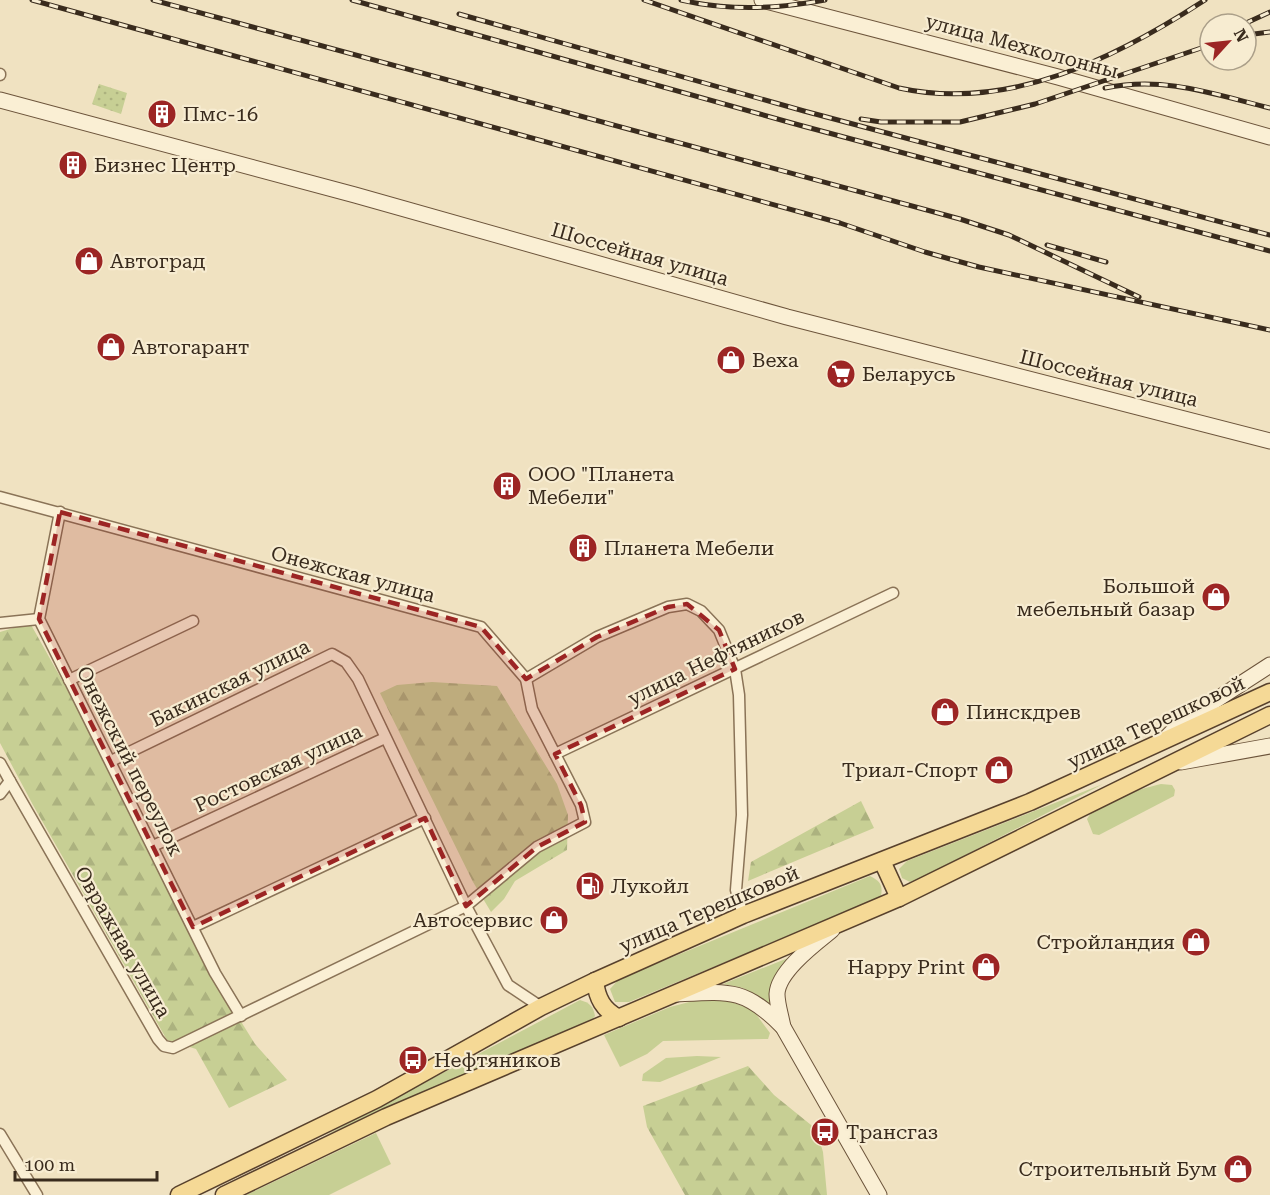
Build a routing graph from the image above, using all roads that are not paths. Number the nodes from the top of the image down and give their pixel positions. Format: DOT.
graph roads {
  1 [pos="762,0"];
  2 [pos="0,100"];
  3 [pos="1270,137"];
  4 [pos="1270,441"];
  5 [pos="0,497"];
  6 [pos="60,512"];
  7 [pos="893,593"];
  8 [pos="39,619"];
  9 [pos="193,621"];
  10 [pos="0,622"];
  11 [pos="1270,665"];
  12 [pos="735,669"];
  13 [pos="526,679"];
  14 [pos="69,680"];
  15 [pos="1270,692"];
  16 [pos="1270,715"];
  17 [pos="385,738"];
  18 [pos="1158,744"];
  19 [pos="1270,746"];
  20 [pos="555,754"];
  21 [pos="1130,757"];
  22 [pos="111,761"];
  23 [pos="0,763"];
  24 [pos="1169,765"];
  25 [pos="1140,779"];
  26 [pos="10,781"];
  27 [pos="0,794"];
  28 [pos="425,818"];
  29 [pos="585,822"];
  30 [pos="153,846"];
  31 [pos="882,861"];
  32 [pos="899,898"];
  33 [pos="466,906"];
  34 [pos="742,915"];
  35 [pos="836,926"];
  36 [pos="193,927"];
  37 [pos="595,981"];
  38 [pos="677,994"];
  39 [pos="541,1007"];
  40 [pos="242,1016"];
  41 [pos="619,1018"];
  42 [pos="783,1027"];
  43 [pos="0,1134"];
  44 [pos="37,1195"];
  45 [pos="178,1195"];
  46 [pos="224,1195"];
  47 [pos="879,1195"];
  1 -- 3 [label="street, улица Мехколонны"];
  2 -- 4 [label="street, Шоссейная улица"];
  5 -- 6 [label="street, Онежская улица"];
  6 -- 8 [label="street"];
  6 -- 13 [label="street, Онежская улица"];
  7 -- 12 [label="street, улица Нефтяников"];
  8 -- 10 [label="street"];
  8 -- 14 [label="street, Онежский переулок"];
  9 -- 14 [label="street"];
  11 -- 18 [label="street"];
  12 -- 13 [label="street"];
  12 -- 20 [label="street, улица Нефтяников"];
  12 -- 34 [label="street"];
  13 -- 20 [label="street, Онежская улица"];
  14 -- 22 [label="street, Онежский переулок"];
  15 -- 18 [label="main road, улица Терешковой"];
  16 -- 24 [label="main road"];
  17 -- 22 [label="street, Бакинская улица"];
  17 -- 28 [label="street"];
  17 -- 30 [label="street, Ростовская улица"];
  18 -- 21 [label="main road, улица Терешковой"];
  19 -- 24 [label="street"];
  20 -- 29 [label="street, Онежская улица"];
  21 -- 25 [label="main road"];
  21 -- 31 [label="main road, улица Терешковой"];
  22 -- 30 [label="street, Онежский переулок"];
  23 -- 26 [label="street, Овражная улица"];
  24 -- 25 [label="main road"];
  25 -- 32 [label="main road"];
  26 -- 27 [label="street"];
  26 -- 40 [label="street, Овражная улица"];
  28 -- 33 [label="street"];
  28 -- 36 [label="street"];
  29 -- 33 [label="street, Овражная улица"];
  30 -- 36 [label="street, Онежский переулок"];
  31 -- 32 [label="main road"];
  31 -- 34 [label="main road, улица Терешковой"];
  32 -- 35 [label="main road"];
  33 -- 39 [label="street"];
  33 -- 40 [label="street, Овражная улица"];
  34 -- 37 [label="main road, улица Терешковой"];
  35 -- 38 [label="main road"];
  35 -- 42 [label="street"];
  36 -- 40 [label="street, Онежский переулок"];
  37 -- 39 [label="main road, улица Терешковой"];
  37 -- 41 [label="main road"];
  38 -- 41 [label="main road"];
  38 -- 42 [label="street"];
  39 -- 45 [label="main road, улица Терешковой"];
  41 -- 46 [label="main road"];
  42 -- 47 [label="street"];
  43 -- 44 [label="street"];
}
